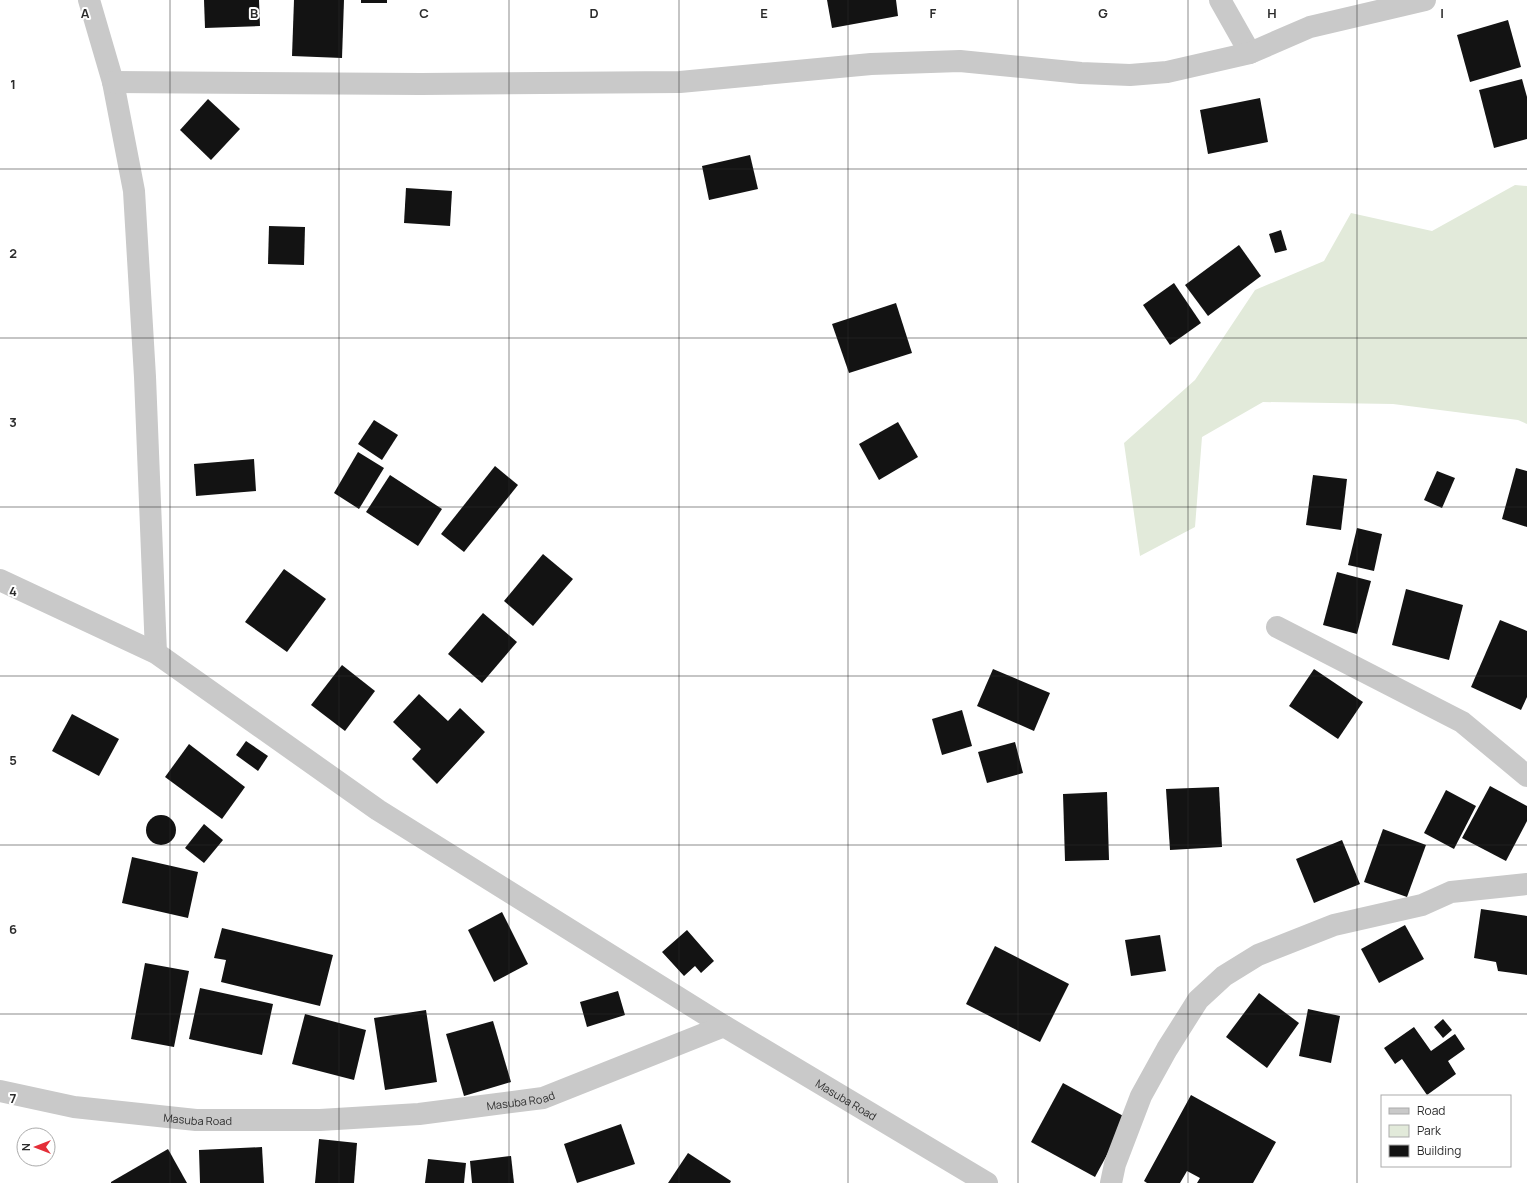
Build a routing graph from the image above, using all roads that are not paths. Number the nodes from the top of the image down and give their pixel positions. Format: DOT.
graph roads {
  1 [pos="89,0"];
  2 [pos="1220,0"];
  3 [pos="1425,0"];
  4 [pos="1250,53"];
  5 [pos="113,82"];
  6 [pos="0,580"];
  7 [pos="1277,627"];
  8 [pos="156,653"];
  9 [pos="1527,776"];
  10 [pos="1527,884"];
  11 [pos="724,1026"];
  12 [pos="0,1091"];
  13 [pos="988,1183"];
  14 [pos="1111,1183"];
  1 -- 5 [label="street"];
  2 -- 4 [label="street"];
  3 -- 4 [label="street"];
  4 -- 5 [label="street"];
  5 -- 8 [label="street"];
  6 -- 8 [label="street"];
  7 -- 9 [label="street"];
  8 -- 11 [label="street"];
  10 -- 14 [label="street"];
  11 -- 12 [label="street, Masuba Road"];
  11 -- 13 [label="street, Masuba Road"];
}
